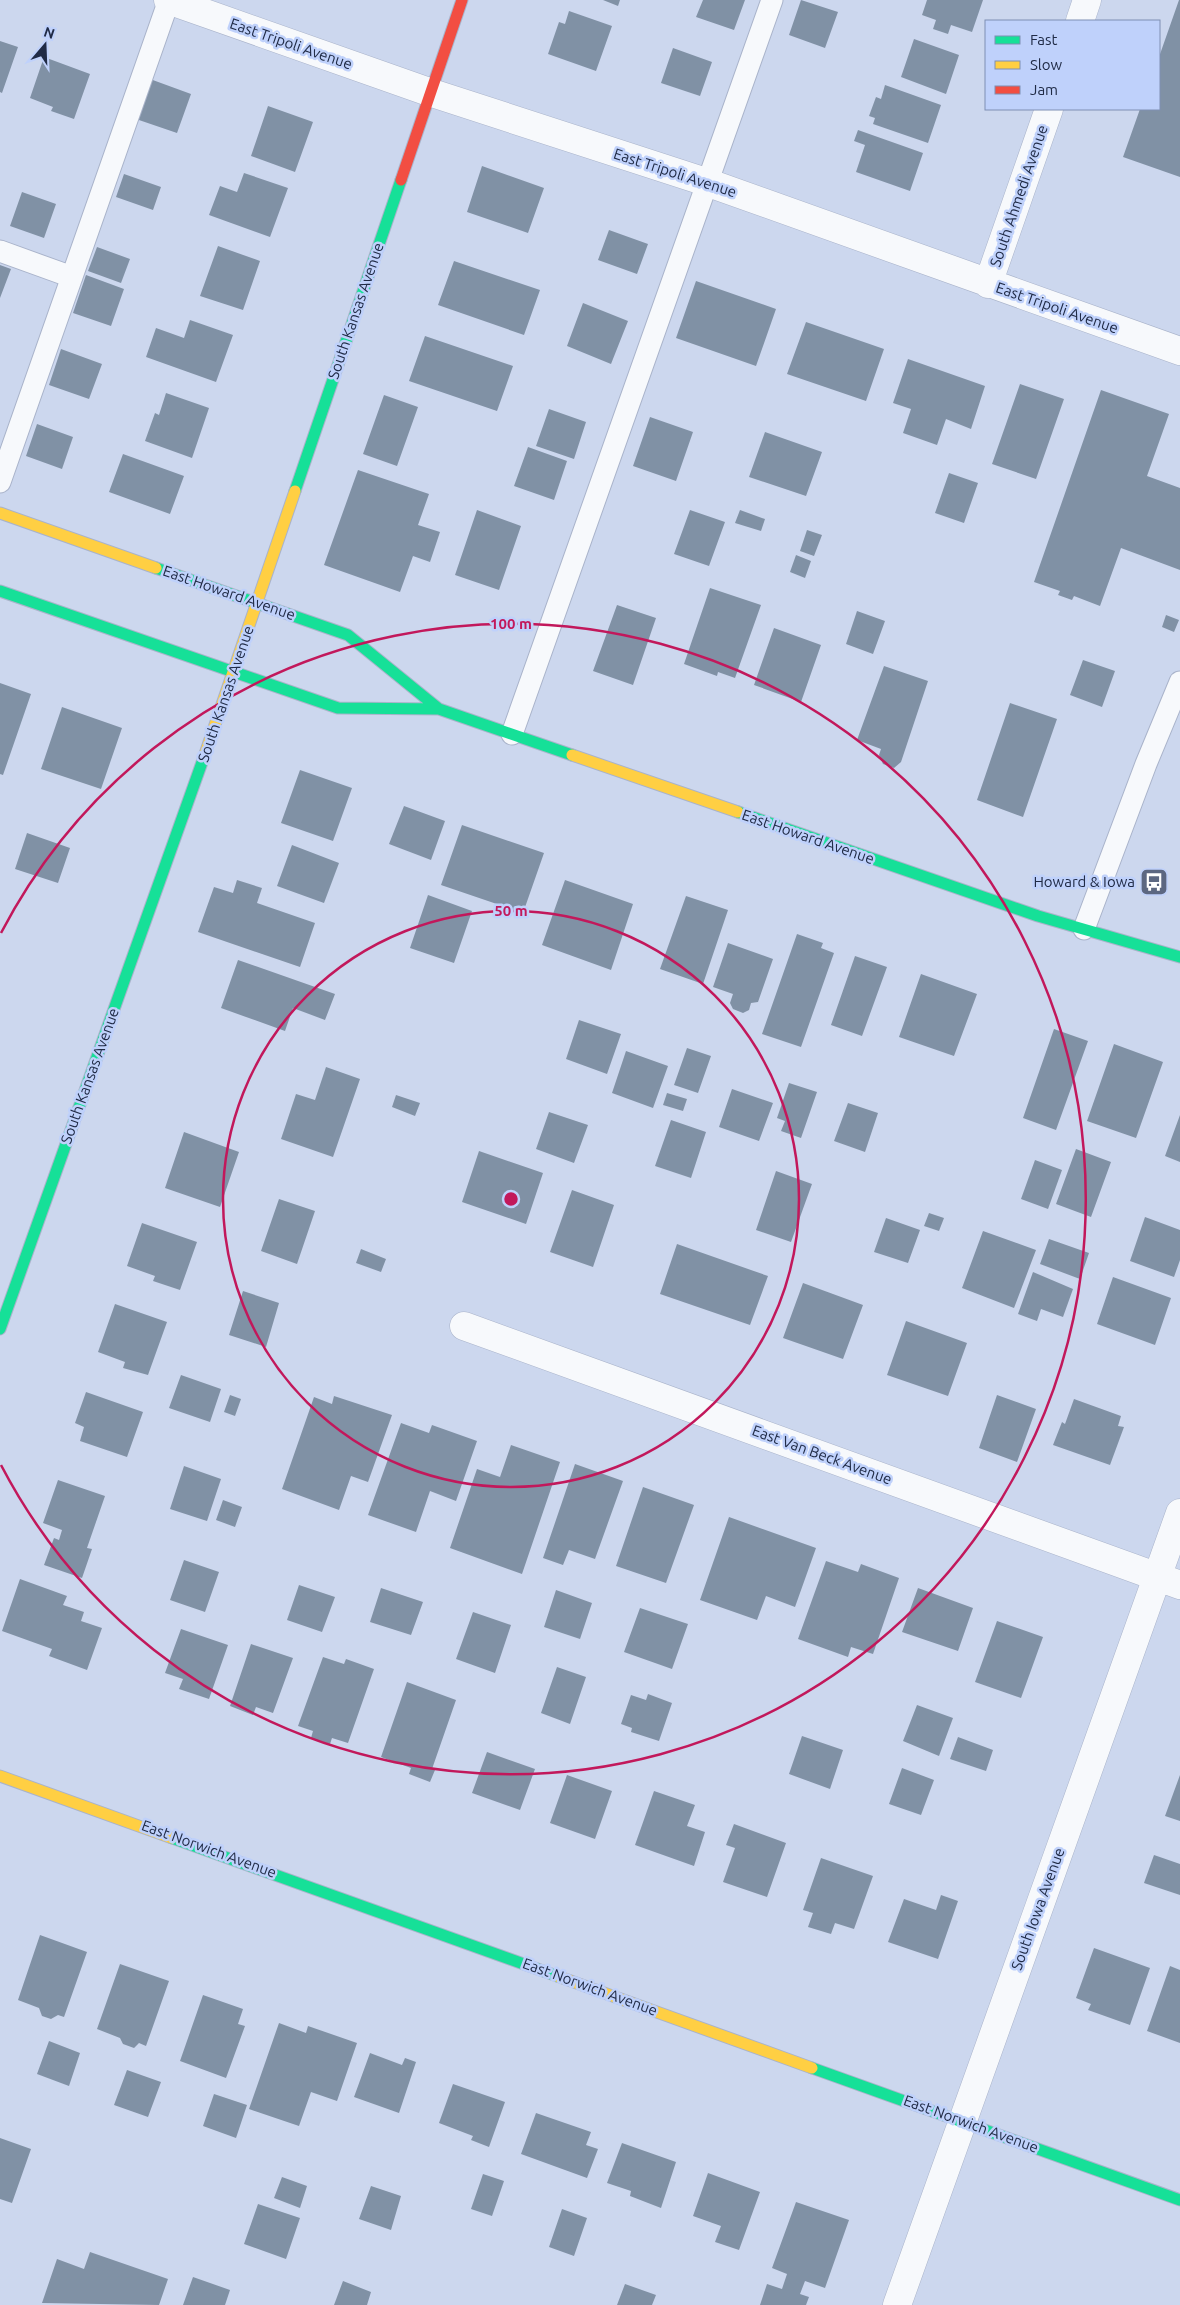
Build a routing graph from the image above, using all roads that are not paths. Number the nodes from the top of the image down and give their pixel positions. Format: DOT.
graph roads {
  1 [pos="169,0"];
  2 [pos="462,0"];
  3 [pos="772,0"];
  4 [pos="1087,0"];
  5 [pos="1080,20"];
  6 [pos="429,92"];
  7 [pos="1049,110"];
  8 [pos="706,182"];
  9 [pos="0,251"];
  10 [pos="72,277"];
  11 [pos="988,284"];
  12 [pos="1180,351"];
  13 [pos="0,482"];
  14 [pos="0,513"];
  15 [pos="0,591"];
  16 [pos="258,603"];
  17 [pos="234,672"];
  18 [pos="1180,682"];
  19 [pos="439,709"];
  20 [pos="512,734"];
  21 [pos="1084,929"];
  22 [pos="1180,957"];
  23 [pos="464,1326"];
  24 [pos="0,1329"];
  25 [pos="1180,1513"];
  26 [pos="1170,1581"];
  27 [pos="0,1776"];
  28 [pos="961,2121"];
  29 [pos="1180,2200"];
  30 [pos="897,2305"];
  1 -- 6 [label="street, East Tripoli Avenue"];
  1 -- 10 [label="lane"];
  2 -- 6 [label="street, South Kansas Avenue"];
  3 -- 8 [label="lane"];
  4 -- 5 [label="street"];
  6 -- 8 [label="street, East Tripoli Avenue"];
  6 -- 16 [label="street, South Kansas Avenue"];
  7 -- 11 [label="street, South Ahmedi Avenue"];
  8 -- 11 [label="street, East Tripoli Avenue"];
  8 -- 20 [label="lane"];
  9 -- 10 [label="lane"];
  10 -- 13 [label="lane"];
  11 -- 12 [label="street, East Tripoli Avenue"];
  14 -- 16 [label="street, East Howard Avenue"];
  15 -- 17 [label="street, East Howard Avenue"];
  16 -- 17 [label="street, South Kansas Avenue"];
  16 -- 19 [label="street, East Howard Avenue"];
  17 -- 19 [label="street, East Howard Avenue"];
  17 -- 24 [label="street, South Kansas Avenue"];
  18 -- 21 [label="lane"];
  19 -- 20 [label="street, East Howard Avenue"];
  20 -- 21 [label="street, East Howard Avenue"];
  21 -- 22 [label="street, East Howard Avenue"];
  23 -- 26 [label="street, East Van Beck Avenue"];
  25 -- 26 [label="street, South Iowa Avenue"];
  26 -- 28 [label="street, South Iowa Avenue"];
  27 -- 28 [label="street, East Norwich Avenue"];
  28 -- 29 [label="street, East Norwich Avenue"];
  28 -- 30 [label="street, South Iowa Avenue"];
}
